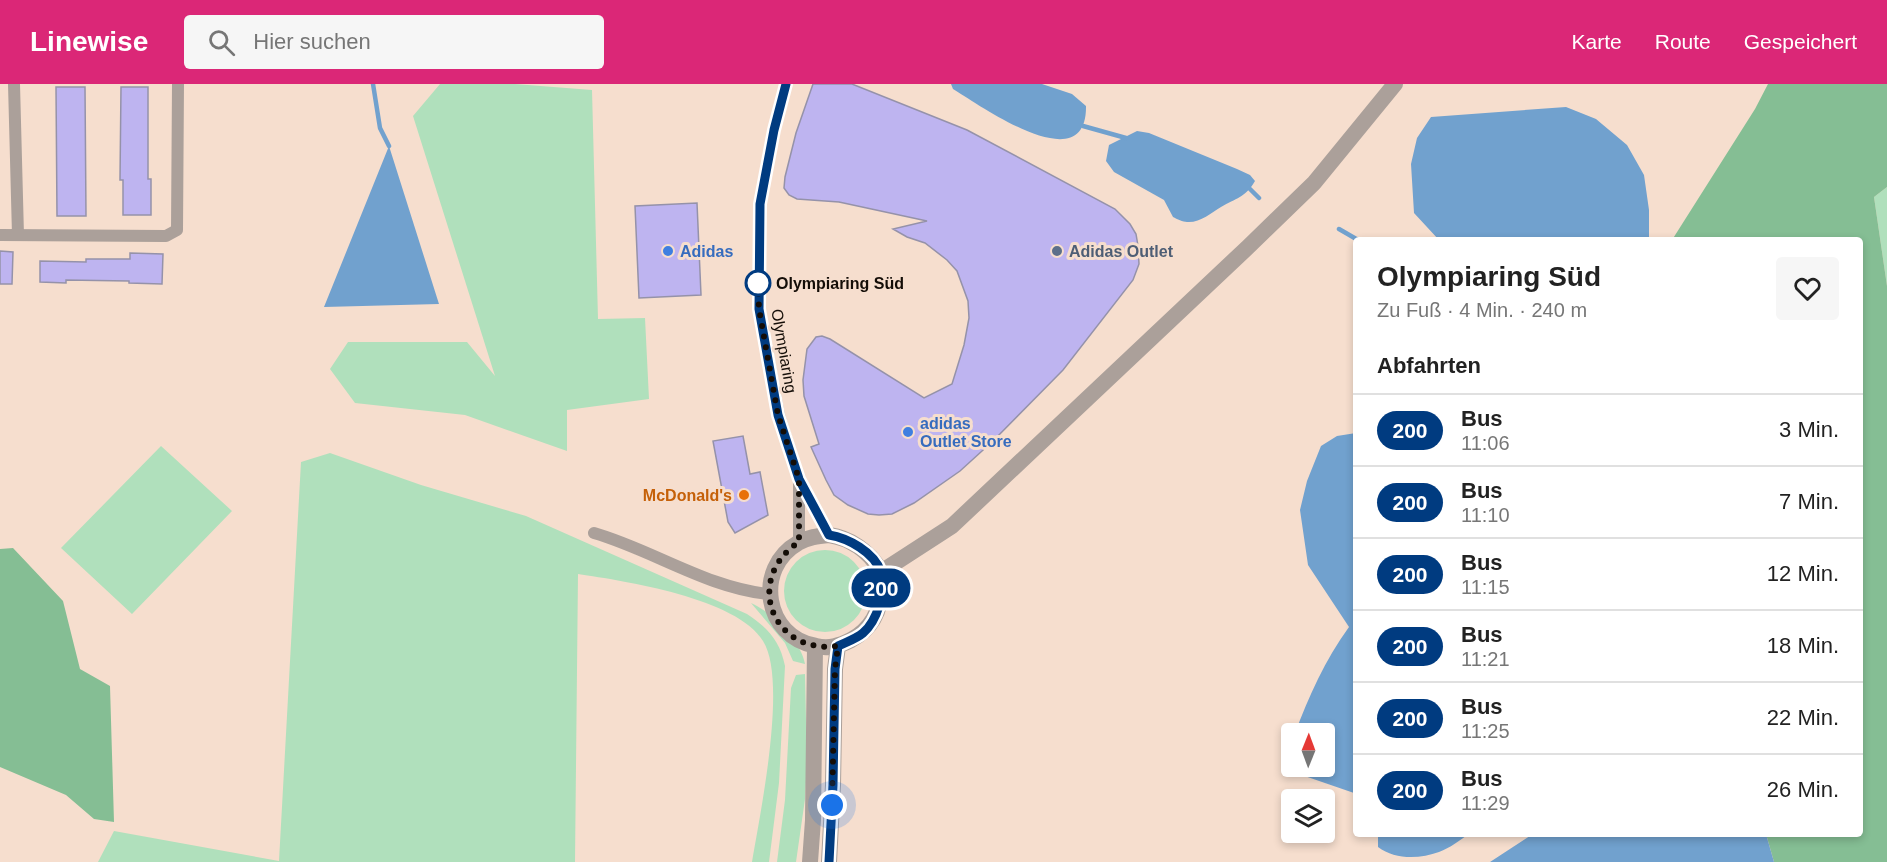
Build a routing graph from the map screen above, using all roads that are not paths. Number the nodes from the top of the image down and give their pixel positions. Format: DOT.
graph roads {
  1 [pos="14,84"];
  2 [pos="178,84"];
  3 [pos="786,84"];
  4 [pos="1395,84"];
  5 [pos="0,235"];
  6 [pos="18,235"];
  7 [pos="799,479"];
  8 [pos="594,533"];
  9 [pos="829,535"];
  10 [pos="799,542"];
  11 [pos="881,572"];
  12 [pos="769,594"];
  13 [pos="816,646"];
  14 [pos="838,646"];
  15 [pos="810,862"];
  16 [pos="829,862"];
  1 -- 6 [label="street"];
  2 -- 6 [label="street"];
  3 -- 7 [label="street, Olympiaring"];
  4 -- 11 [label="street"];
  5 -- 6 [label="street"];
  7 -- 9 [label="street, Olympiaring"];
  7 -- 10 [label="street, Olympiaring"];
  8 -- 12 [label="street"];
  9 -- 10 [label="street"];
  9 -- 11 [label="street"];
  10 -- 12 [label="street"];
  11 -- 14 [label="street"];
  12 -- 13 [label="street"];
  13 -- 14 [label="street"];
  13 -- 15 [label="street"];
  14 -- 16 [label="street"];
}
